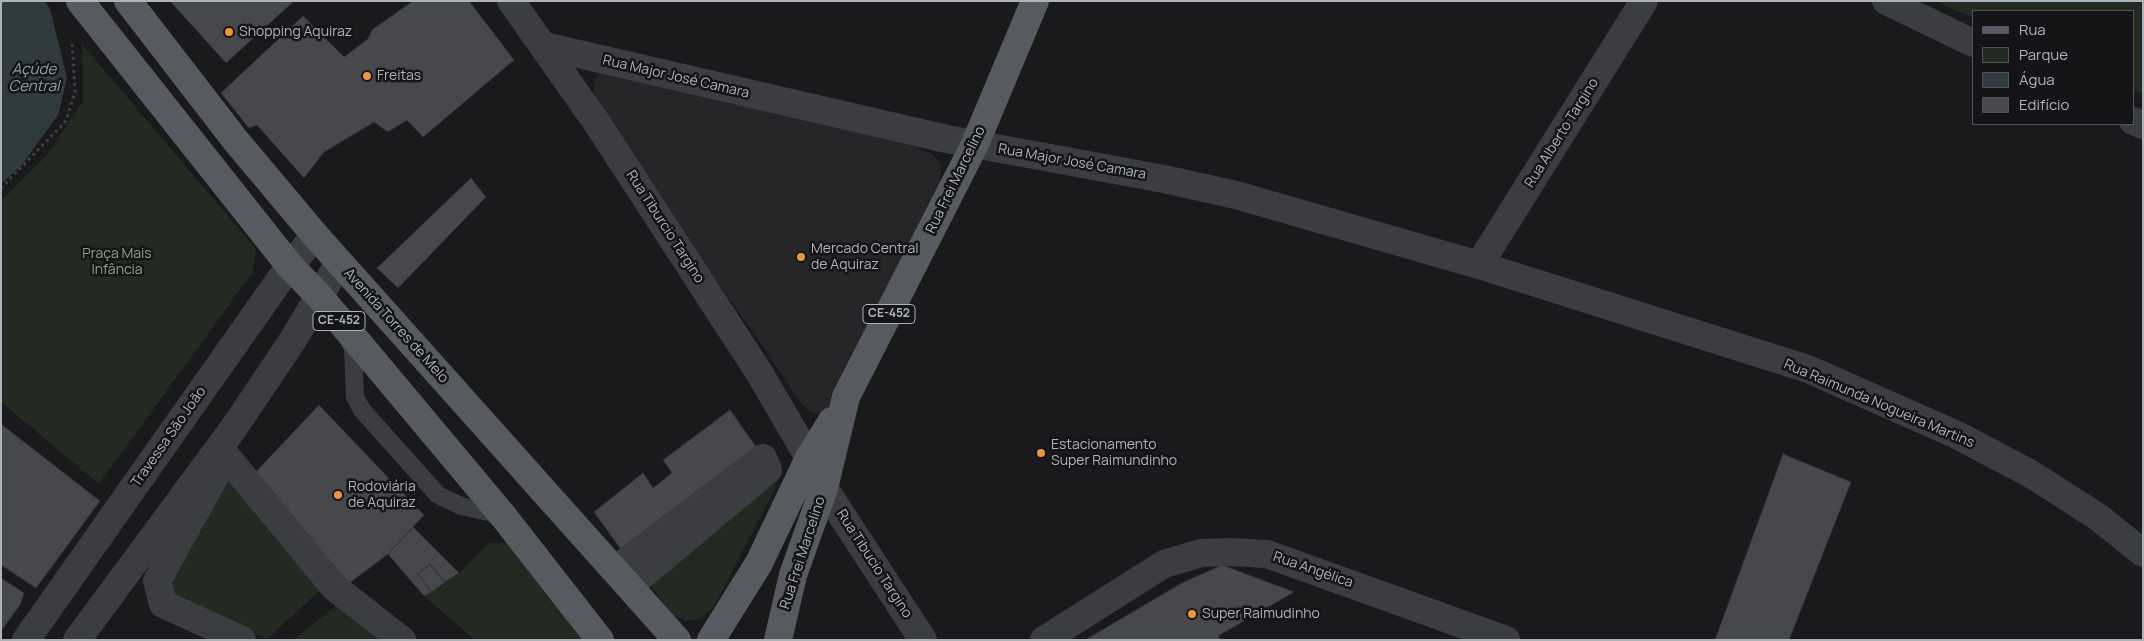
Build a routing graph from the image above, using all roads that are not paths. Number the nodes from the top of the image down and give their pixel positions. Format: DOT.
graph roads {
  1 [pos="80,1"];
  2 [pos="128,1"];
  3 [pos="511,1"];
  4 [pos="1035,1"];
  5 [pos="1644,1"];
  6 [pos="1886,1"];
  7 [pos="1972,43"];
  8 [pos="544,46"];
  9 [pos="975,144"];
  10 [pos="315,235"];
  11 [pos="339,263"];
  12 [pos="1479,264"];
  13 [pos="290,266"];
  14 [pos="319,296"];
  15 [pos="342,324"];
  16 [pos="846,397"];
  17 [pos="809,458"];
  18 [pos="824,488"];
  19 [pos="504,517"];
  20 [pos="2143,553"];
  21 [pos="628,560"];
  22 [pos="26,640"];
  23 [pos="77,640"];
  24 [pos="242,640"];
  25 [pos="402,640"];
  26 [pos="600,640"];
  27 [pos="678,640"];
  28 [pos="711,640"];
  29 [pos="778,640"];
  30 [pos="923,640"];
  31 [pos="1044,640"];
  32 [pos="1506,640"];
  1 -- 13 [label="main road, CE-452"];
  2 -- 10 [label="main road, Avenida Torres de Melo"];
  3 -- 8 [label="street, Rua Tiburcio Targino"];
  4 -- 9 [label="main road, Rua Frei Marcelino / CE-452"];
  5 -- 12 [label="street, Rua Alberto Targino"];
  6 -- 7 [label="street"];
  8 -- 9 [label="street, Rua Major José Camara"];
  8 -- 17 [label="street, Rua Tiburcio Targino"];
  9 -- 12 [label="street, Rua Major José Camara"];
  9 -- 16 [label="main road, Rua Frei Marcelino / CE-452"];
  10 -- 11 [label="main road, Avenida Torres de Melo"];
  10 -- 13 [label="street, Travessa São João"];
  11 -- 14 [label="street"];
  11 -- 27 [label="main road, Avenida Torres de Melo"];
  12 -- 20 [label="street, Rua Raimunda Nogueira Martins"];
  13 -- 14 [label="main road, CE-452"];
  13 -- 22 [label="street, Travessa São João"];
  14 -- 15 [label="main road, CE-452"];
  14 -- 23 [label="street"];
  15 -- 19 [label="main road, CE-452"];
  15 -- 19 [label="lane"];
  16 -- 17 [label="main road"];
  16 -- 18 [label="main road, Rua Frei Marcelino / CE-452"];
  17 -- 28 [label="main road"];
  18 -- 29 [label="main road, Rua Frei Marcelino / CE-452"];
  18 -- 30 [label="street, Rua Tibucio Targino"];
  19 -- 26 [label="main road, CE-452"];
  21 -- 21 [label="street"];
  24 -- 25 [label="street"];
  31 -- 32 [label="street, Rua Angélica"];
}
